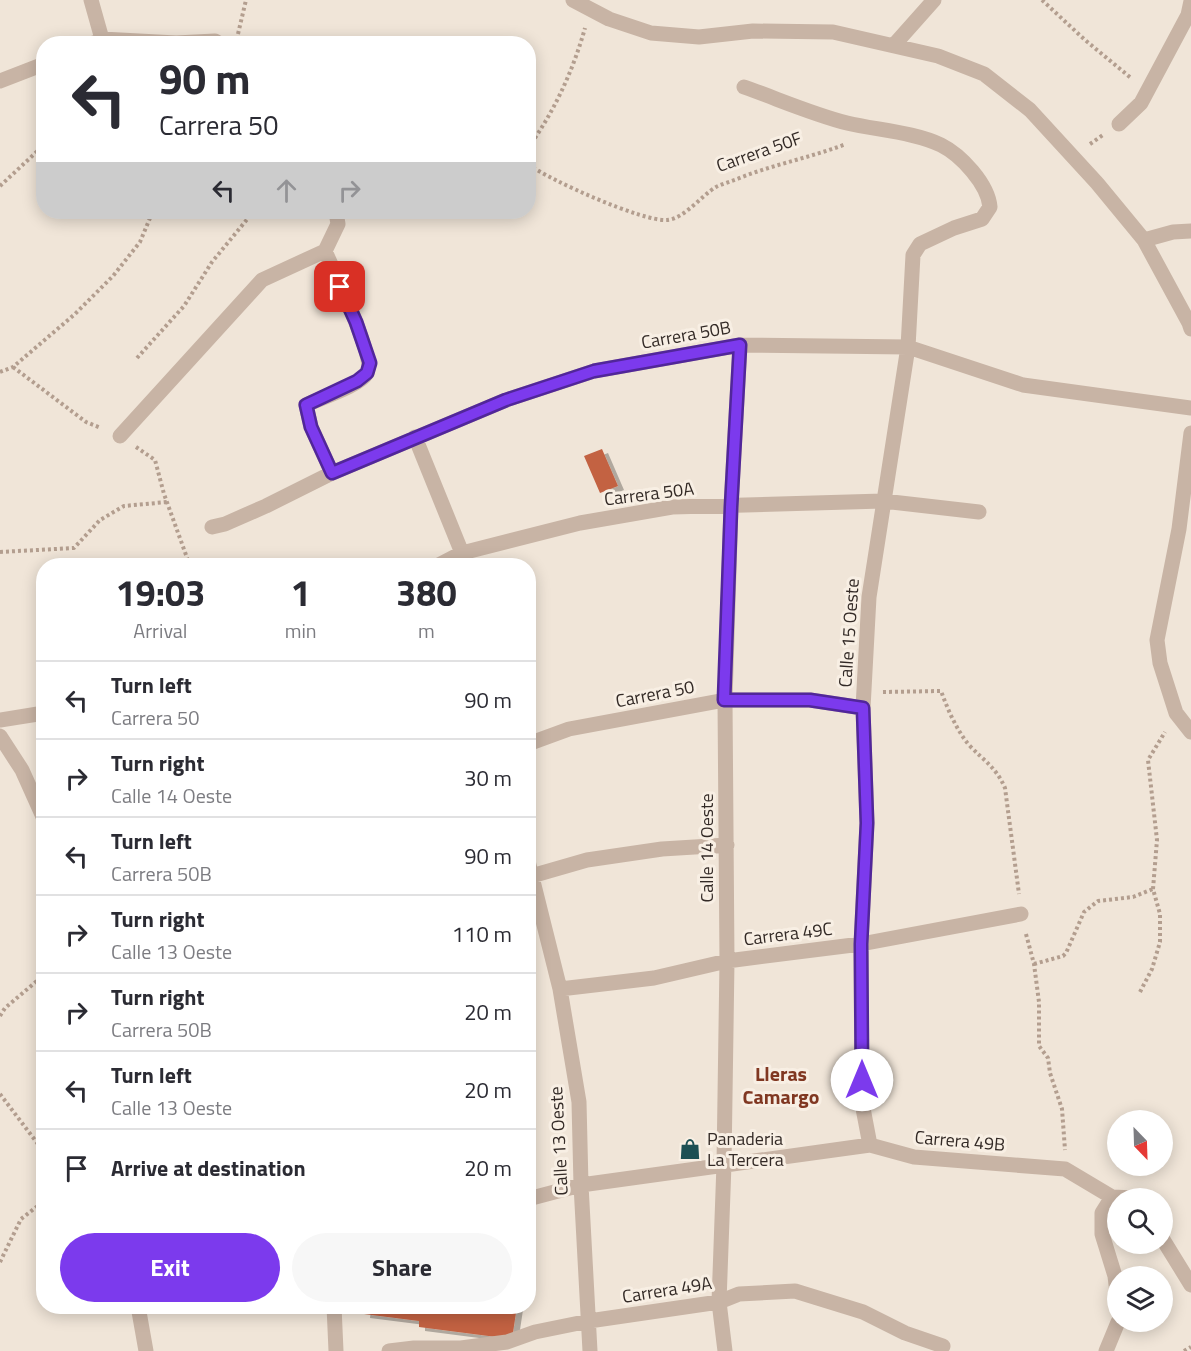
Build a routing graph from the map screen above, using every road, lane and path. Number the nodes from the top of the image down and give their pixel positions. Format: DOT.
graph roads {
  1 [pos="91,0"];
  2 [pos="246,0"];
  3 [pos="573,0"];
  4 [pos="934,0"];
  5 [pos="1042,0"];
  6 [pos="1191,1"];
  7 [pos="591,4"];
  8 [pos="96,36"];
  9 [pos="237,36"];
  10 [pos="894,45"];
  11 [pos="36,67"];
  12 [pos="0,81"];
  13 [pos="744,87"];
  14 [pos="1147,92"];
  15 [pos="1119,124"];
  16 [pos="877,129"];
  17 [pos="536,137"];
  18 [pos="36,152"];
  19 [pos="1072,156"];
  20 [pos="536,170"];
  21 [pos="0,186"];
  22 [pos="150,219"];
  23 [pos="247,219"];
  24 [pos="337,219"];
  25 [pos="1191,231"];
  26 [pos="1144,240"];
  27 [pos="325,251"];
  28 [pos="1191,329"];
  29 [pos="740,345"];
  30 [pos="908,347"];
  31 [pos="137,358"];
  32 [pos="0,372"];
  33 [pos="1191,408"];
  34 [pos="1191,433"];
  35 [pos="120,436"];
  36 [pos="415,437"];
  37 [pos="332,473"];
  38 [pos="883,501"];
  39 [pos="167,502"];
  40 [pos="731,507"];
  41 [pos="979,512"];
  42 [pos="213,527"];
  43 [pos="0,552"];
  44 [pos="463,558"];
  45 [pos="466,558"];
  46 [pos="941,691"];
  47 [pos="724,700"];
  48 [pos="864,701"];
  49 [pos="1191,706"];
  50 [pos="1176,713"];
  51 [pos="36,714"];
  52 [pos="0,720"];
  53 [pos="1191,732"];
  54 [pos="0,736"];
  55 [pos="536,741"];
  56 [pos="36,801"];
  57 [pos="727,845"];
  58 [pos="536,870"];
  59 [pos="1153,889"];
  60 [pos="536,898"];
  61 [pos="1021,914"];
  62 [pos="861,944"];
  63 [pos="727,961"];
  64 [pos="1034,964"];
  65 [pos="36,982"];
  66 [pos="560,989"];
  67 [pos="1140,992"];
  68 [pos="0,1016"];
  69 [pos="0,1094"];
  70 [pos="36,1141"];
  71 [pos="870,1145"];
  72 [pos="724,1164"];
  73 [pos="581,1185"];
  74 [pos="1107,1194"];
  75 [pos="536,1197"];
  76 [pos="1107,1205"];
  77 [pos="36,1207"];
  78 [pos="1107,1250"];
  79 [pos="1172,1254"];
  80 [pos="0,1262"];
  81 [pos="1191,1285"];
  82 [pos="719,1302"];
  83 [pos="139,1314"];
  84 [pos="334,1314"];
  85 [pos="589,1321"];
  86 [pos="1114,1332"];
  87 [pos="943,1346"];
  88 [pos="1191,1347"];
  89 [pos="461,1349"];
  90 [pos="146,1351"];
  91 [pos="336,1351"];
  92 [pos="389,1351"];
  93 [pos="590,1351"];
  94 [pos="725,1351"];
  95 [pos="1106,1351"];
  96 [pos="1184,1351"];
  1 -- 8 [label="street"];
  2 -- 9 [label="path"];
  3 -- 7 [label="street"];
  4 -- 10 [label="street"];
  5 -- 14 [label="path"];
  6 -- 14 [label="street"];
  7 -- 10 [label="street"];
  7 -- 17 [label="path"];
  10 -- 19 [label="street"];
  11 -- 12 [label="street"];
  13 -- 16 [label="street"];
  14 -- 15 [label="street"];
  15 -- 19 [label="path"];
  16 -- 20 [label="path, Carrera 50F"];
  16 -- 30 [label="street, Calle 15 Oeste"];
  18 -- 21 [label="path"];
  19 -- 26 [label="street"];
  22 -- 32 [label="path"];
  23 -- 31 [label="path"];
  24 -- 27 [label="street"];
  25 -- 26 [label="street"];
  26 -- 28 [label="street"];
  27 -- 35 [label="street"];
  27 -- 37 [label="street"];
  29 -- 30 [label="street, Carrera 50B"];
  29 -- 36 [label="street, Carrera 50B"];
  29 -- 40 [label="street, Calle 14 Oeste"];
  30 -- 33 [label="street, Carrera 50B"];
  30 -- 38 [label="street, Calle 15 Oeste"];
  34 -- 50 [label="street"];
  36 -- 37 [label="street, Carrera 50B"];
  36 -- 44 [label="street"];
  37 -- 42 [label="street, Carrera 50B"];
  38 -- 40 [label="street, Carrera 50A"];
  38 -- 41 [label="street, Carrera 50A"];
  38 -- 48 [label="street, Calle 15 Oeste"];
  39 -- 43 [label="path"];
  40 -- 45 [label="street, Carrera 50A"];
  40 -- 47 [label="street, Calle 14 Oeste"];
  46 -- 48 [label="path"];
  47 -- 48 [label="street, Carrera 50"];
  47 -- 55 [label="street, Carrera 50"];
  47 -- 57 [label="street, Calle 14 Oeste"];
  48 -- 62 [label="street, Calle 15 Oeste"];
  49 -- 50 [label="street"];
  50 -- 53 [label="street"];
  50 -- 59 [label="path"];
  51 -- 52 [label="street"];
  54 -- 56 [label="street"];
  57 -- 58 [label="street"];
  57 -- 63 [label="street, Calle 14 Oeste"];
  59 -- 64 [label="path"];
  59 -- 67 [label="path"];
  60 -- 66 [label="street, Calle 13 Oeste"];
  61 -- 62 [label="street, Carrera 49C"];
  62 -- 63 [label="street, Carrera 49C"];
  62 -- 71 [label="street, Calle 15 Oeste"];
  63 -- 66 [label="street, Carrera 49C"];
  63 -- 72 [label="street, Calle 14 Oeste"];
  65 -- 68 [label="path"];
  66 -- 73 [label="street, Calle 13 Oeste"];
  69 -- 70 [label="path"];
  71 -- 72 [label="street, Carrera 49B"];
  71 -- 74 [label="street, Carrera 49B"];
  72 -- 73 [label="street, Carrera 49B"];
  72 -- 82 [label="street, Calle 14 Oeste"];
  73 -- 75 [label="street, Carrera 49B"];
  73 -- 85 [label="street, Calle 13 Oeste"];
  76 -- 78 [label="street"];
  77 -- 80 [label="path"];
  79 -- 81 [label="street"];
  82 -- 85 [label="street, Carrera 49A"];
  82 -- 87 [label="street, Carrera 49A"];
  82 -- 94 [label="street, Calle 14 Oeste"];
  83 -- 90 [label="street"];
  84 -- 91 [label="street"];
  85 -- 89 [label="street, Carrera 49A"];
  85 -- 93 [label="street, Calle 13 Oeste"];
  86 -- 95 [label="street"];
  88 -- 96 [label="path"];
  89 -- 92 [label="street, Carrera 49A"];
}
